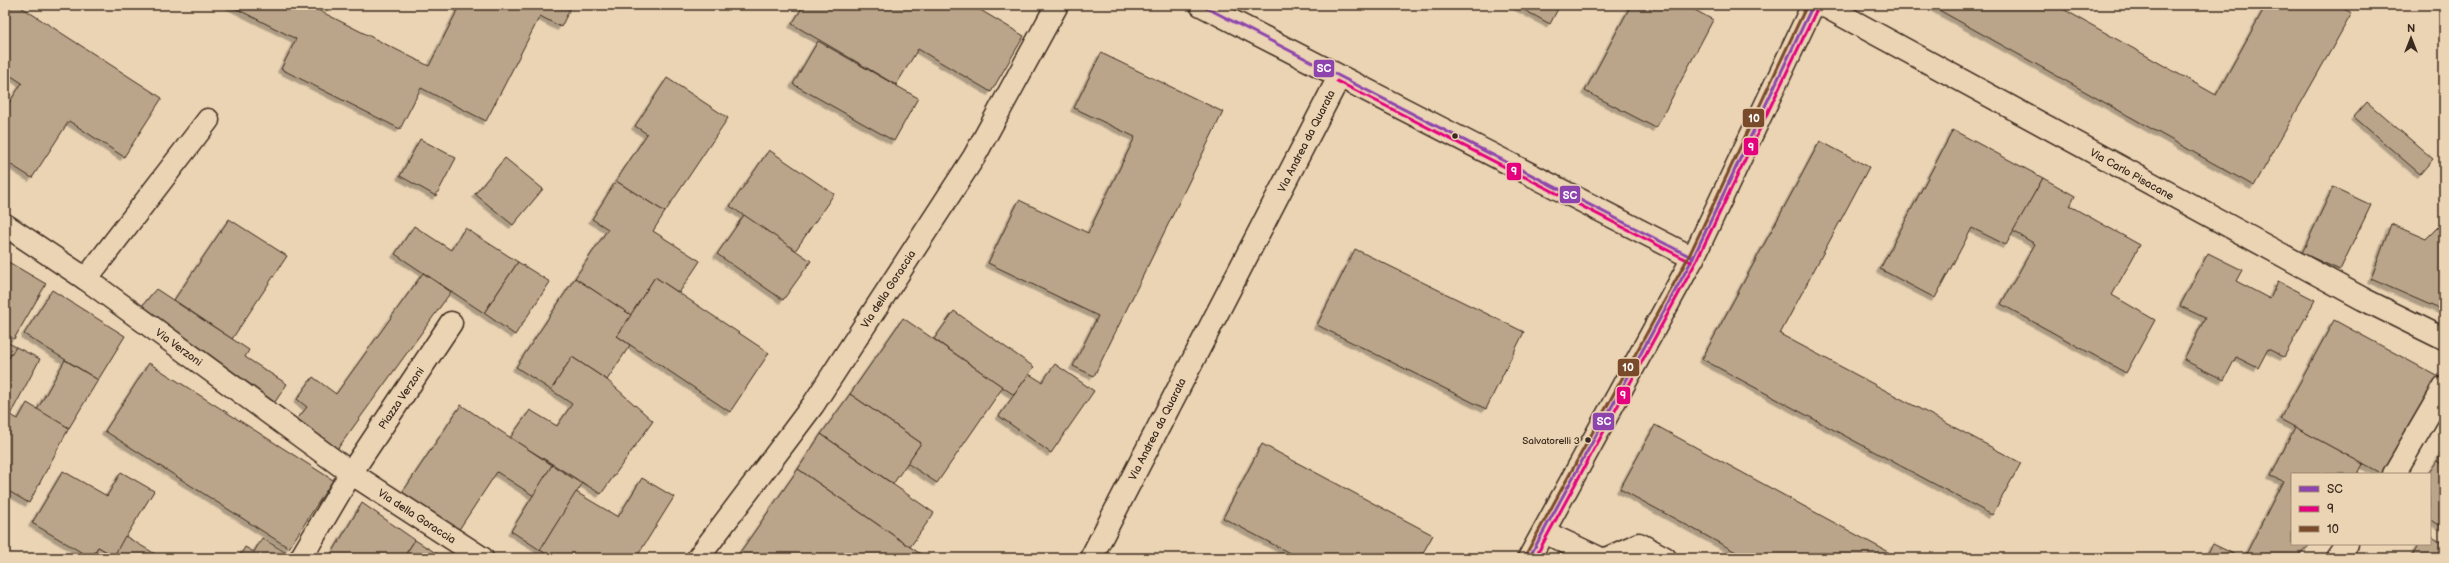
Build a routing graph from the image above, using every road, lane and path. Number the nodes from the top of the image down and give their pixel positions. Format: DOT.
graph roads {
  1 [pos="1057,5"];
  2 [pos="1201,5"];
  3 [pos="1813,5"];
  4 [pos="1823,5"];
  5 [pos="1339,77"];
  6 [pos="208,120"];
  7 [pos="5,225"];
  8 [pos="1693,258"];
  9 [pos="86,279"];
  10 [pos="451,324"];
  11 [pos="2444,339"];
  12 [pos="2444,388"];
  13 [pos="351,473"];
  14 [pos="2395,473"];
  15 [pos="1544,532"];
  16 [pos="2346,545"];
  17 [pos="300,558"];
  18 [pos="482,558"];
  19 [pos="698,558"];
  20 [pos="1091,558"];
  21 [pos="1529,558"];
  22 [pos="1599,558"];
  23 [pos="1608,558"];
  24 [pos="1665,558"];
  25 [pos="2337,558"];
  1 -- 19 [label="street, Via della Goraccia"];
  2 -- 5 [label="street"];
  3 -- 8 [label="street"];
  4 -- 11 [label="street, Via Carlo Pisacane"];
  5 -- 8 [label="street, Via Andrea da Quarata"];
  5 -- 20 [label="street, Via Andrea da Quarata"];
  6 -- 9 [label="street"];
  7 -- 9 [label="street, Via Verzoni"];
  8 -- 15 [label="street"];
  9 -- 13 [label="street, Via Verzoni"];
  10 -- 13 [label="street, Piazza Verzoni"];
  12 -- 14 [label="street"];
  13 -- 17 [label="street, Piazza Verzoni"];
  13 -- 18 [label="street, Via della Goraccia"];
  15 -- 21 [label="street"];
  15 -- 22 [label="street"];
  16 -- 25 [label="street"];
  23 -- 24 [label="street"];
}
